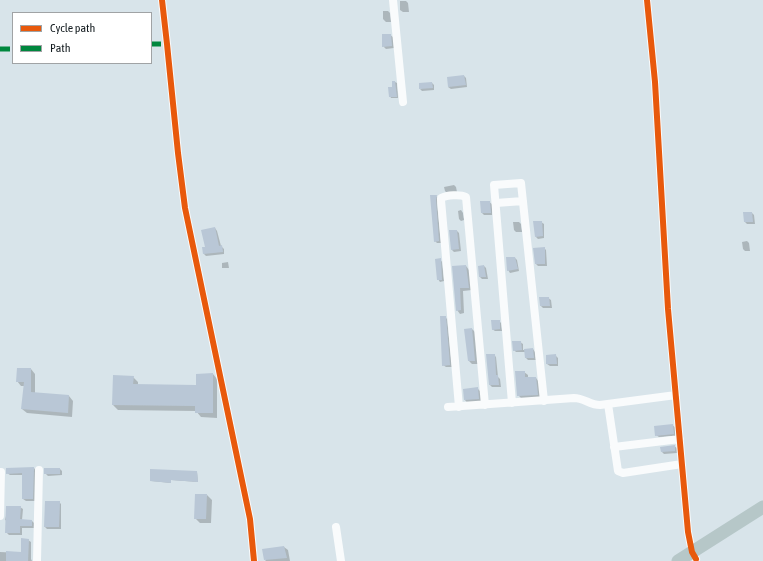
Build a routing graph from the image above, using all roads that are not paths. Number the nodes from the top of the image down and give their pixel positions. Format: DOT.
graph roads {
  1 [pos="162,0"];
  2 [pos="393,0"];
  3 [pos="648,0"];
  4 [pos="403,102"];
  5 [pos="523,201"];
  6 [pos="496,203"];
  7 [pos="676,395"];
  8 [pos="544,400"];
  9 [pos="512,403"];
  10 [pos="608,404"];
  11 [pos="485,405"];
  12 [pos="459,407"];
  13 [pos="448,408"];
  14 [pos="680,439"];
  15 [pos="614,447"];
  16 [pos="682,464"];
  17 [pos="39,470"];
  18 [pos="1,472"];
  19 [pos="763,507"];
  20 [pos="0,516"];
  21 [pos="763,518"];
  22 [pos="336,527"];
  23 [pos="694,557"];
  24 [pos="37,561"];
  25 [pos="254,561"];
  26 [pos="341,561"];
  27 [pos="678,561"];
  1 -- 25 [label="street"];
  2 -- 4 [label="street"];
  3 -- 7 [label="street"];
  5 -- 6 [label="street"];
  5 -- 6 [label="street"];
  5 -- 8 [label="street"];
  6 -- 9 [label="street"];
  7 -- 10 [label="street"];
  7 -- 14 [label="street"];
  8 -- 9 [label="street"];
  8 -- 10 [label="street"];
  9 -- 11 [label="street"];
  10 -- 15 [label="street"];
  11 -- 12 [label="street"];
  11 -- 12 [label="street"];
  12 -- 13 [label="street"];
  14 -- 15 [label="street"];
  14 -- 16 [label="street"];
  15 -- 16 [label="street"];
  16 -- 23 [label="street"];
  17 -- 24 [label="street"];
  18 -- 20 [label="street"];
  19 -- 23 [label="highway"];
  21 -- 23 [label="highway"];
  22 -- 26 [label="street"];
  23 -- 27 [label="highway"];
}
